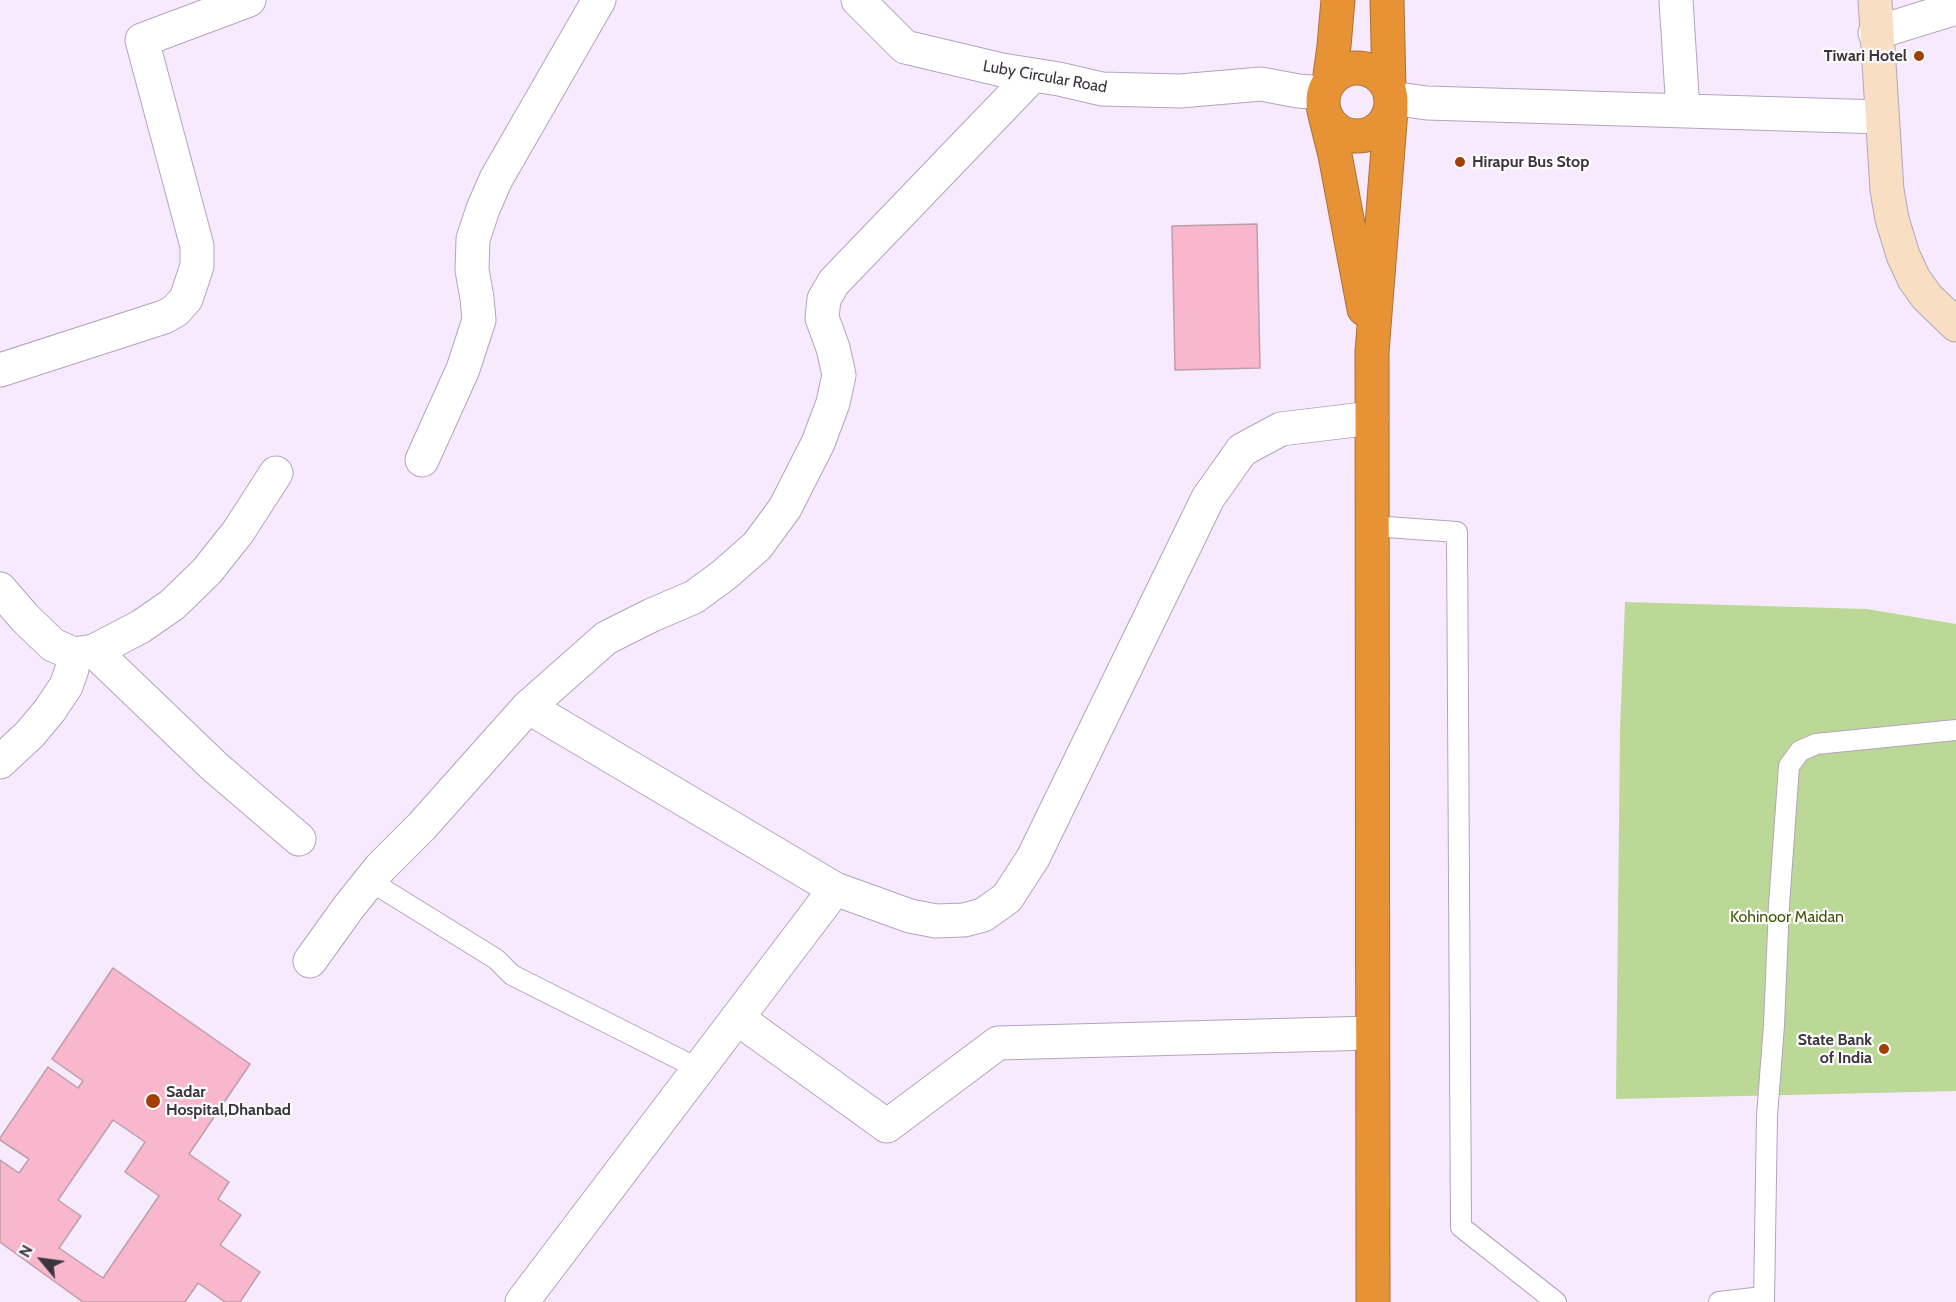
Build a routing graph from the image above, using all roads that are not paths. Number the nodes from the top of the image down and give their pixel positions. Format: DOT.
graph roads {
  1 [pos="249,0"];
  2 [pos="599,0"];
  3 [pos="858,0"];
  4 [pos="1338,0"];
  5 [pos="1388,0"];
  6 [pos="1676,0"];
  7 [pos="1875,0"];
  8 [pos="1956,8"];
  9 [pos="1875,33"];
  10 [pos="1033,75"];
  11 [pos="1326,97"];
  12 [pos="1390,98"];
  13 [pos="1683,111"];
  14 [pos="1881,117"];
  15 [pos="1956,326"];
  16 [pos="1372,352"];
  17 [pos="0,369"];
  18 [pos="1372,418"];
  19 [pos="422,460"];
  20 [pos="276,473"];
  21 [pos="1372,526"];
  22 [pos="0,589"];
  23 [pos="84,652"];
  24 [pos="528,707"];
  25 [pos="1956,730"];
  26 [pos="0,762"];
  27 [pos="299,838"];
  28 [pos="370,881"];
  29 [pos="835,889"];
  30 [pos="310,960"];
  31 [pos="737,1018"];
  32 [pos="1372,1033"];
  33 [pos="699,1069"];
  34 [pos="1764,1300"];
  35 [pos="522,1302"];
  36 [pos="1373,1302"];
  37 [pos="1556,1302"];
  38 [pos="1719,1302"];
  1 -- 17 [label="street"];
  2 -- 19 [label="street"];
  3 -- 10 [label="street, Luby Circular Road"];
  4 -- 11 [label="highway"];
  5 -- 12 [label="highway"];
  6 -- 13 [label="street"];
  7 -- 9 [label="street"];
  8 -- 9 [label="street"];
  9 -- 14 [label="street"];
  10 -- 11 [label="street, Luby Circular Road"];
  10 -- 24 [label="street"];
  11 -- 12 [label="highway"];
  11 -- 12 [label="highway"];
  11 -- 16 [label="highway"];
  12 -- 13 [label="street"];
  12 -- 16 [label="highway"];
  13 -- 14 [label="street"];
  14 -- 15 [label="street"];
  16 -- 18 [label="highway"];
  18 -- 21 [label="highway"];
  18 -- 29 [label="street"];
  20 -- 23 [label="street"];
  21 -- 32 [label="highway"];
  21 -- 37 [label="lane"];
  22 -- 23 [label="street"];
  23 -- 26 [label="street"];
  23 -- 27 [label="street"];
  24 -- 28 [label="street"];
  24 -- 29 [label="street"];
  25 -- 34 [label="lane"];
  28 -- 30 [label="street"];
  28 -- 33 [label="lane"];
  29 -- 31 [label="street"];
  31 -- 32 [label="street"];
  31 -- 33 [label="street"];
  32 -- 36 [label="highway"];
  33 -- 35 [label="street"];
  34 -- 38 [label="lane"];
}
